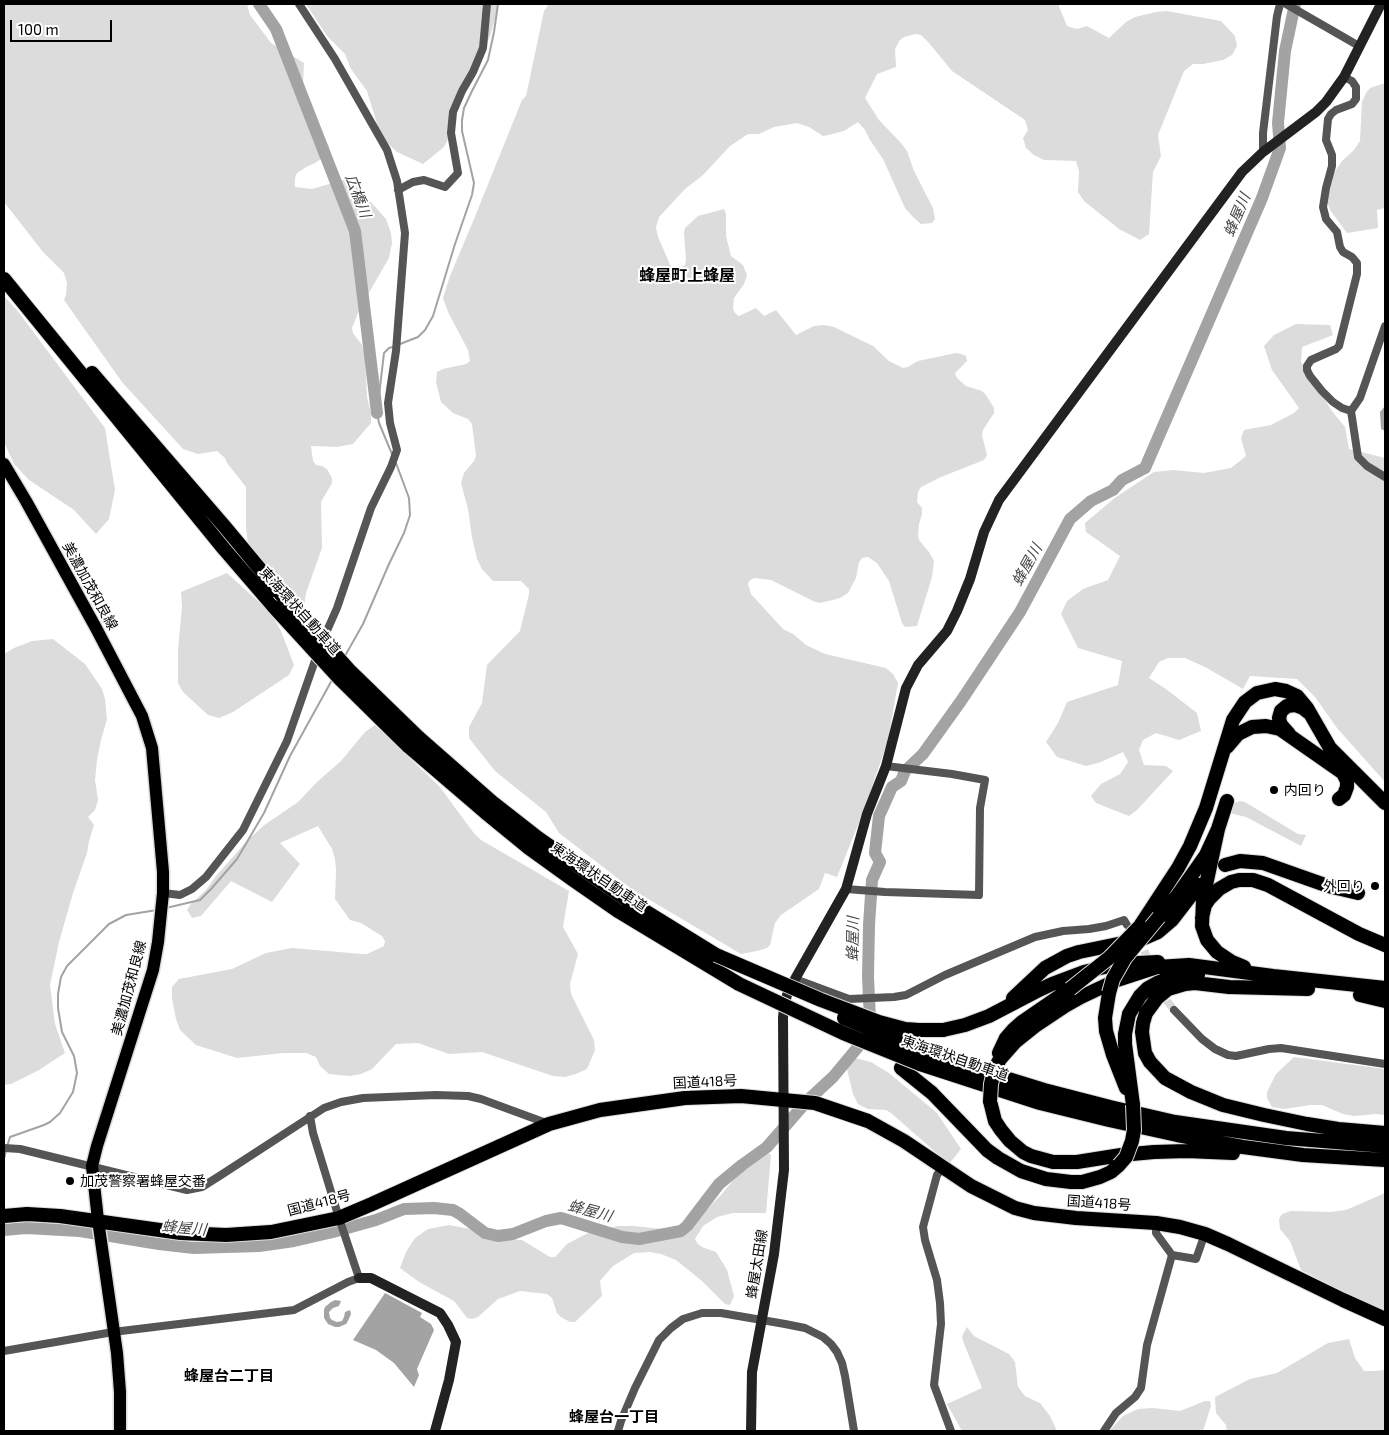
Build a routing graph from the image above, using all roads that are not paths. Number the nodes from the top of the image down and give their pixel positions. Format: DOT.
graph roads {
  1 [pos="299,4"];
  2 [pos="486,4"];
  3 [pos="1280,4"];
  4 [pos="1286,4"];
  5 [pos="1381,4"];
  6 [pos="1359,46"];
  7 [pos="1344,77"];
  8 [pos="1263,152"];
  9 [pos="398,190"];
  10 [pos="4,273"];
  11 [pos="4,279"];
  12 [pos="1385,326"];
  13 [pos="1351,411"];
  14 [pos="4,464"];
  15 [pos="1385,477"];
  16 [pos="1310,714"];
  17 [pos="1290,736"];
  18 [pos="413,742"];
  19 [pos="1223,752"];
  20 [pos="886,766"];
  21 [pos="1339,800"];
  22 [pos="1227,801"];
  23 [pos="1385,803"];
  24 [pos="1218,829"];
  25 [pos="1225,865"];
  26 [pos="1199,885"];
  27 [pos="846,889"];
  28 [pos="1358,893"];
  29 [pos="163,897"];
  30 [pos="1202,918"];
  31 [pos="1133,926"];
  32 [pos="1385,945"];
  33 [pos="713,961"];
  34 [pos="1189,965"];
  35 [pos="1273,976"];
  36 [pos="795,979"];
  37 [pos="739,984"];
  38 [pos="1385,984"];
  39 [pos="1385,988"];
  40 [pos="1308,989"];
  41 [pos="1361,990"];
  42 [pos="1385,997"];
  43 [pos="1385,1001"];
  44 [pos="1174,1010"];
  45 [pos="998,1012"];
  46 [pos="922,1058"];
  47 [pos="1385,1064"];
  48 [pos="995,1068"];
  49 [pos="784,1100"];
  50 [pos="1133,1105"];
  51 [pos="310,1116"];
  52 [pos="549,1124"];
  53 [pos="1385,1133"];
  54 [pos="1385,1146"];
  55 [pos="7,1148"];
  56 [pos="1351,1159"];
  57 [pos="1385,1160"];
  58 [pos="92,1166"];
  59 [pos="943,1168"];
  60 [pos="4,1216"];
  61 [pos="339,1218"];
  62 [pos="98,1220"];
  63 [pos="1156,1223"];
  64 [pos="1202,1242"];
  65 [pos="1172,1255"];
  66 [pos="359,1278"];
  67 [pos="762,1319"];
  68 [pos="1385,1319"];
  69 [pos="113,1332"];
  70 [pos="4,1351"];
  71 [pos="123,1430"];
  72 [pos="435,1431"];
  73 [pos="618,1431"];
  74 [pos="751,1431"];
  75 [pos="854,1431"];
  76 [pos="951,1431"];
  77 [pos="1104,1431"];
  1 -- 9 [label="street"];
  2 -- 9 [label="street"];
  3 -- 8 [label="street"];
  4 -- 6 [label="street"];
  5 -- 6 [label="street, 蜂屋太田線"];
  6 -- 7 [label="street, 蜂屋太田線"];
  7 -- 8 [label="street, 蜂屋太田線"];
  7 -- 13 [label="street"];
  8 -- 20 [label="street, 蜂屋太田線"];
  9 -- 29 [label="street"];
  10 -- 18 [label="highway, 東海環状自動車道, bridge"];
  11 -- 18 [label="highway, 東海環状自動車道, bridge"];
  12 -- 13 [label="street"];
  13 -- 15 [label="street"];
  14 -- 29 [label="main road, 美濃加茂和良線"];
  16 -- 17 [label="highway"];
  16 -- 19 [label="highway"];
  16 -- 23 [label="highway"];
  17 -- 19 [label="highway"];
  17 -- 21 [label="highway"];
  18 -- 33 [label="highway, 東海環状自動車道"];
  19 -- 31 [label="highway"];
  20 -- 27 [label="street, 蜂屋太田線"];
  20 -- 27 [label="street"];
  22 -- 24 [label="highway"];
  24 -- 30 [label="highway"];
  24 -- 50 [label="highway, bridge"];
  25 -- 28 [label="highway"];
  26 -- 45 [label="highway"];
  27 -- 36 [label="street, 蜂屋太田線"];
  29 -- 58 [label="main road, 美濃加茂和良線"];
  30 -- 32 [label="highway"];
  30 -- 35 [label="highway"];
  31 -- 36 [label="street"];
  31 -- 48 [label="highway, bridge"];
  33 -- 37 [label="highway, 東海環状自動車道"];
  33 -- 45 [label="highway, bridge"];
  33 -- 46 [label="highway, 東海環状自動車道, bridge"];
  34 -- 35 [label="highway"];
  34 -- 45 [label="highway"];
  34 -- 48 [label="highway"];
  35 -- 41 [label="highway"];
  36 -- 49 [label="street, 蜂屋太田線"];
  37 -- 46 [label="highway, 東海環状自動車道, bridge"];
  37 -- 50 [label="highway, bridge"];
  38 -- 41 [label="highway"];
  39 -- 41 [label="highway"];
  40 -- 41 [label="highway"];
  40 -- 50 [label="highway"];
  40 -- 53 [label="highway"];
  41 -- 42 [label="highway"];
  41 -- 43 [label="highway"];
  44 -- 47 [label="street"];
  46 -- 54 [label="highway, 東海環状自動車道"];
  46 -- 56 [label="highway, 東海環状自動車道"];
  48 -- 56 [label="highway, bridge"];
  49 -- 52 [label="highway, 国道418号"];
  49 -- 59 [label="highway, 国道418号"];
  49 -- 67 [label="street, 蜂屋太田線"];
  51 -- 52 [label="street"];
  51 -- 58 [label="street"];
  51 -- 61 [label="street"];
  52 -- 61 [label="highway, 国道418号"];
  55 -- 58 [label="street"];
  56 -- 57 [label="highway, 東海環状自動車道"];
  58 -- 62 [label="main road, 美濃加茂和良線"];
  59 -- 63 [label="highway, 国道418号"];
  59 -- 76 [label="street"];
  60 -- 62 [label="highway, 国道418号"];
  61 -- 62 [label="highway, 国道418号"];
  61 -- 66 [label="street"];
  62 -- 69 [label="main road, 美濃加茂和良線"];
  63 -- 65 [label="street"];
  63 -- 68 [label="highway, 国道418号"];
  64 -- 65 [label="street"];
  65 -- 77 [label="street"];
  66 -- 69 [label="street"];
  66 -- 72 [label="street"];
  67 -- 73 [label="street"];
  67 -- 74 [label="street, 蜂屋太田線"];
  67 -- 75 [label="street"];
  69 -- 70 [label="street"];
  69 -- 71 [label="main road, 美濃加茂和良線"];
}
